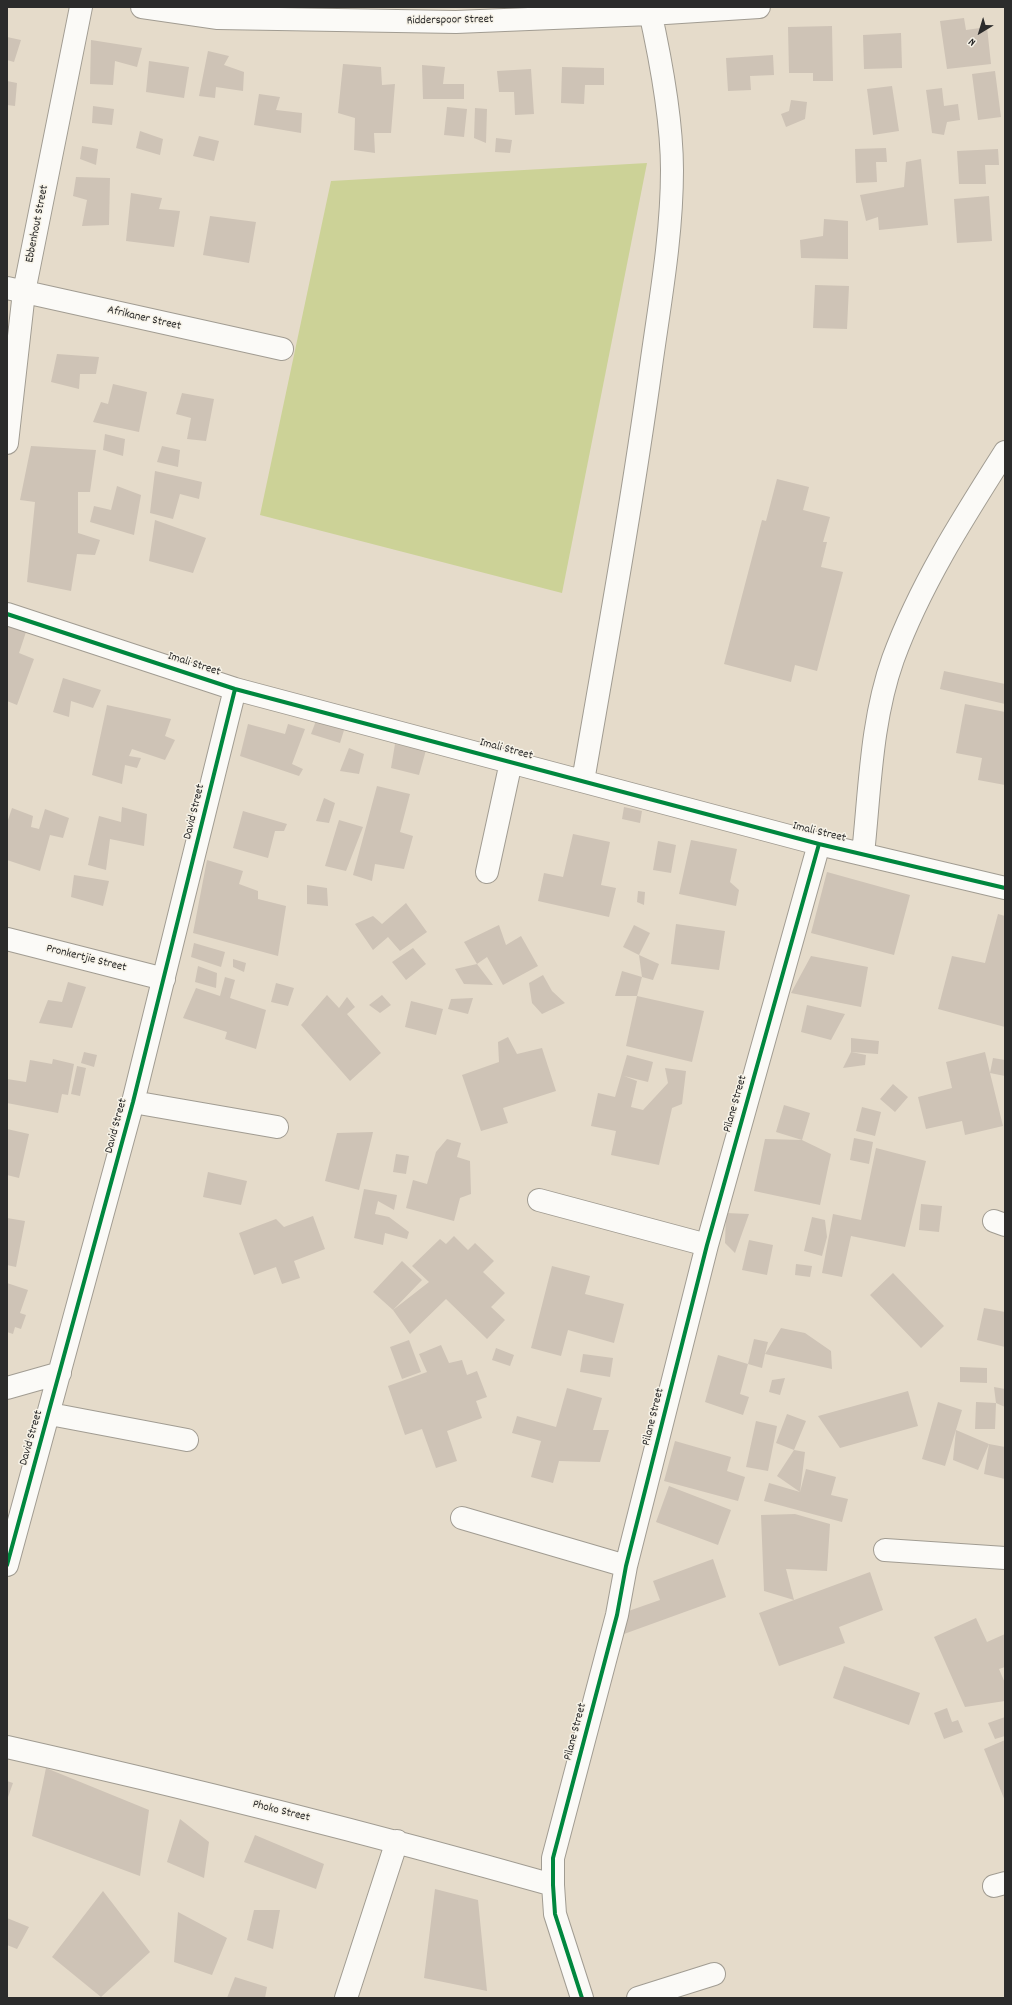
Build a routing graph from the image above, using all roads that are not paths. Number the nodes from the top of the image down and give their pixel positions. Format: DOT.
graph roads {
  1 [pos="81,7"];
  2 [pos="142,7"];
  3 [pos="759,7"];
  4 [pos="650,11"];
  5 [pos="16,290"];
  6 [pos="282,350"];
  7 [pos="7,443"];
  8 [pos="1005,452"];
  9 [pos="7,614"];
  10 [pos="235,689"];
  11 [pos="511,762"];
  12 [pos="583,781"];
  13 [pos="820,844"];
  14 [pos="863,854"];
  15 [pos="487,872"];
  16 [pos="1005,888"];
  17 [pos="7,939"];
  18 [pos="164,979"];
  19 [pos="133,1102"];
  20 [pos="277,1127"];
  21 [pos="539,1200"];
  22 [pos="707,1245"];
  23 [pos="60,1373"];
  24 [pos="7,1388"];
  25 [pos="50,1414"];
  26 [pos="187,1440"];
  27 [pos="462,1518"];
  28 [pos="885,1550"];
  29 [pos="1005,1558"];
  30 [pos="7,1565"];
  31 [pos="626,1566"];
  32 [pos="7,1748"];
  33 [pos="397,1841"];
  34 [pos="552,1885"];
  35 [pos="714,1974"];
  36 [pos="346,1998"];
  37 [pos="582,1998"];
  38 [pos="638,1998"];
  1 -- 5 [label="street, Ebbenhout Street"];
  2 -- 4 [label="street, Ridderspoor Street"];
  3 -- 4 [label="street, Ridderspoor Street"];
  4 -- 12 [label="street"];
  5 -- 6 [label="street, Afrikaner Street"];
  5 -- 7 [label="street, Ebbenhout Street"];
  8 -- 14 [label="street"];
  9 -- 10 [label="street, Imali Street"];
  10 -- 11 [label="street, Imali Street"];
  10 -- 18 [label="street, David Street"];
  11 -- 12 [label="street, Imali Street"];
  11 -- 15 [label="street"];
  12 -- 13 [label="street, Imali Street"];
  13 -- 14 [label="street, Imali Street"];
  13 -- 22 [label="street, Pilane Street"];
  14 -- 16 [label="street, Imali Street"];
  17 -- 18 [label="street, Pronkertjie Street"];
  18 -- 19 [label="street, David Street"];
  19 -- 20 [label="street"];
  19 -- 23 [label="street, David Street"];
  21 -- 22 [label="street"];
  22 -- 31 [label="street, Pilane Street"];
  23 -- 24 [label="street"];
  23 -- 25 [label="street, David Street"];
  25 -- 26 [label="street"];
  25 -- 30 [label="street, David Street"];
  27 -- 31 [label="street"];
  28 -- 29 [label="street"];
  31 -- 34 [label="street, Pilane Street"];
  32 -- 33 [label="street, Phoko Street"];
  33 -- 34 [label="street, Phoko Street"];
  33 -- 36 [label="street"];
  34 -- 37 [label="street, Pilane Street"];
  35 -- 38 [label="street"];
}
